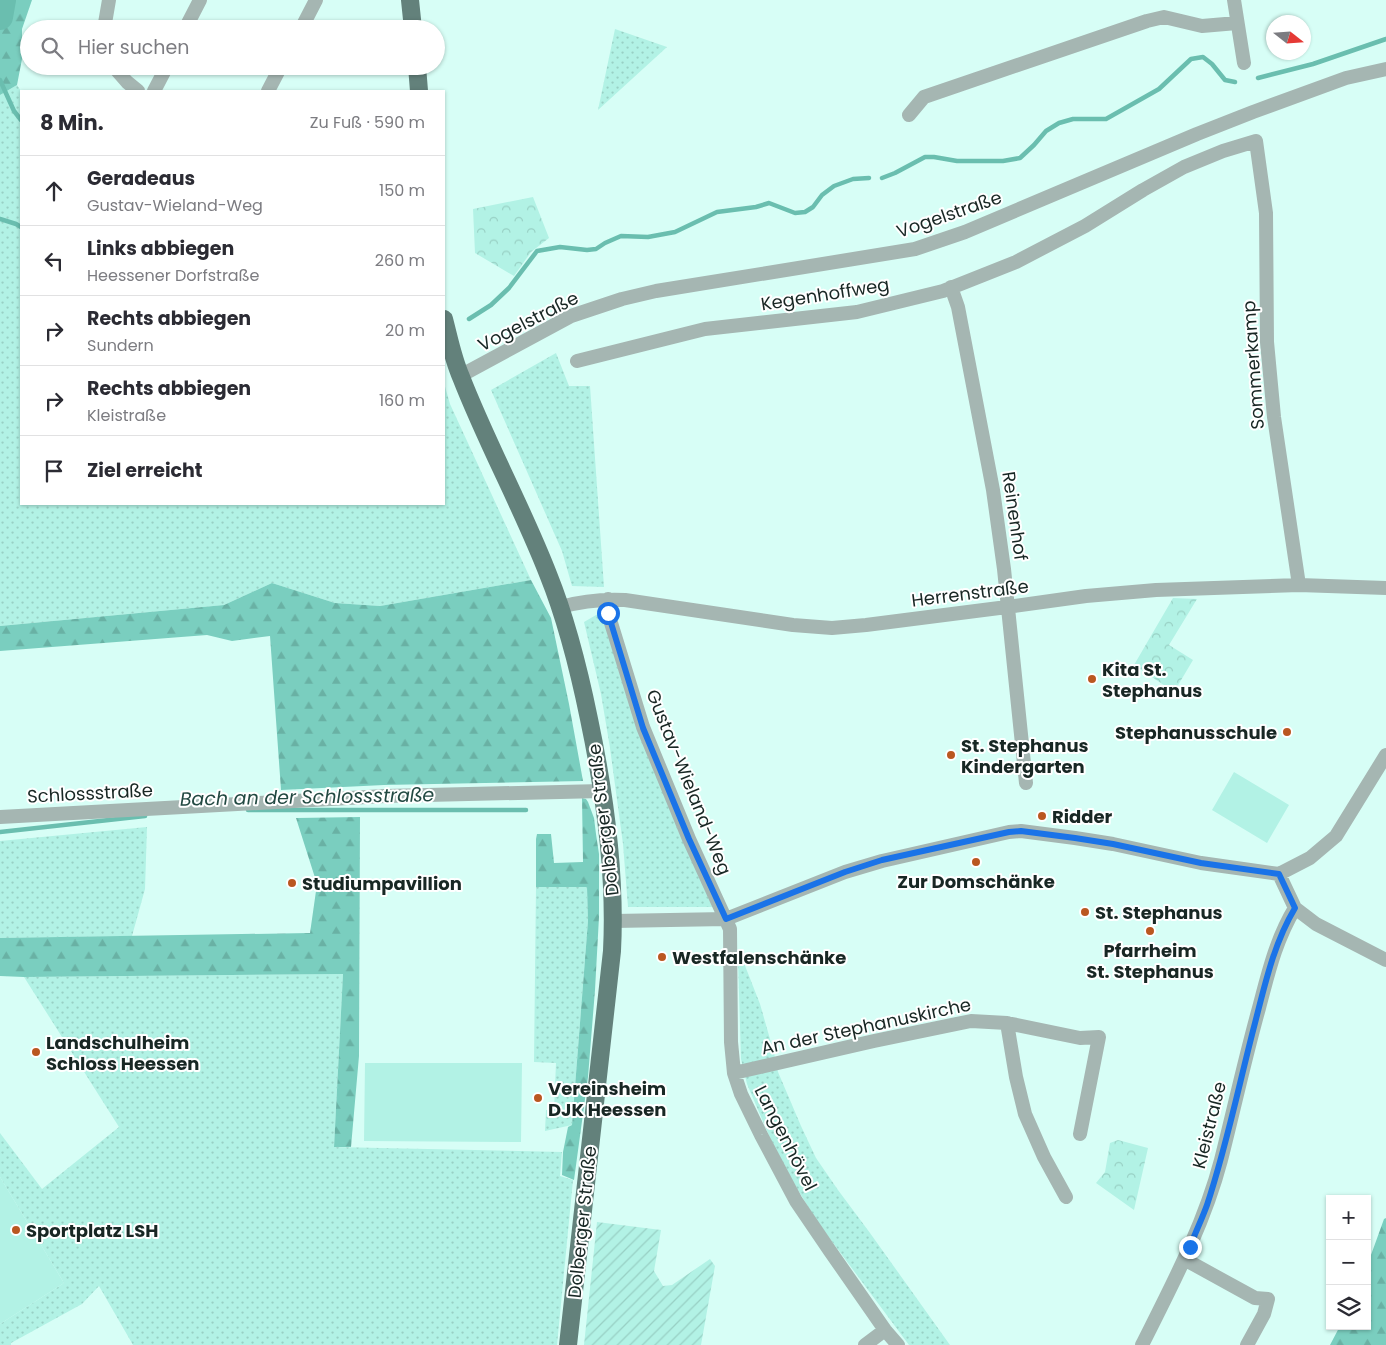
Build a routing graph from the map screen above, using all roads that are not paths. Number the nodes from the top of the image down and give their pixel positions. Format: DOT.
graph roads {
  1 [pos="109,0"];
  2 [pos="200,0"];
  3 [pos="316,0"];
  4 [pos="410,0"];
  5 [pos="1234,0"];
  6 [pos="106,20"];
  7 [pos="190,20"];
  8 [pos="306,20"];
  9 [pos="412,20"];
  10 [pos="1238,23"];
  11 [pos="1244,63"];
  12 [pos="1386,69"];
  13 [pos="121,75"];
  14 [pos="162,75"];
  15 [pos="276,75"];
  16 [pos="418,75"];
  17 [pos="137,90"];
  18 [pos="155,90"];
  19 [pos="269,90"];
  20 [pos="419,90"];
  21 [pos="909,115"];
  22 [pos="1256,141"];
  23 [pos="951,287"];
  24 [pos="445,323"];
  25 [pos="577,361"];
  26 [pos="460,376"];
  27 [pos="1299,585"];
  28 [pos="1386,588"];
  29 [pos="608,599"];
  30 [pos="561,607"];
  31 [pos="1007,607"];
  32 [pos="1386,755"];
  33 [pos="1026,783"];
  34 [pos="602,791"];
  35 [pos="0,817"];
  36 [pos="1279,874"];
  37 [pos="1295,908"];
  38 [pos="726,919"];
  39 [pos="614,921"];
  40 [pos="1386,960"];
  41 [pos="1007,1023"];
  42 [pos="734,1073"];
  43 [pos="1080,1134"];
  44 [pos="1066,1197"];
  45 [pos="1184,1259"];
  46 [pos="885,1330"];
  47 [pos="568,1345"];
  48 [pos="865,1345"];
  49 [pos="898,1345"];
  50 [pos="1142,1345"];
  51 [pos="1247,1345"];
  1 -- 6 [label="street"];
  2 -- 7 [label="street"];
  3 -- 8 [label="street"];
  4 -- 9 [label="main road"];
  5 -- 10 [label="street"];
  10 -- 11 [label="street"];
  10 -- 21 [label="street"];
  12 -- 26 [label="street, Vogelstraße"];
  13 -- 17 [label="street"];
  14 -- 18 [label="street"];
  15 -- 19 [label="street"];
  16 -- 20 [label="main road"];
  22 -- 23 [label="street, Kegenhoffweg"];
  22 -- 27 [label="street, Sommerkamp"];
  23 -- 25 [label="street, Kegenhoffweg"];
  23 -- 31 [label="street, Reinenhof"];
  24 -- 26 [label="main road, Dolberger Straße"];
  26 -- 30 [label="main road, Dolberger Straße"];
  27 -- 28 [label="street, Herrenstraße"];
  27 -- 31 [label="street, Herrenstraße"];
  29 -- 30 [label="street, Herrenstraße"];
  29 -- 31 [label="street, Herrenstraße"];
  29 -- 38 [label="street, Gustav-Wieland-Weg"];
  30 -- 34 [label="main road, Dolberger Straße"];
  31 -- 33 [label="street, Reinenhof"];
  32 -- 36 [label="street"];
  34 -- 35 [label="street, Schlossstraße"];
  34 -- 39 [label="main road, Dolberger Straße"];
  36 -- 37 [label="street"];
  36 -- 38 [label="street"];
  37 -- 40 [label="street"];
  37 -- 45 [label="street, Kleistraße"];
  38 -- 39 [label="street"];
  38 -- 42 [label="street, Langenhövel"];
  39 -- 47 [label="main road, Dolberger Straße"];
  41 -- 42 [label="street, An der Stephanuskirche"];
  41 -- 43 [label="street, An der Stephanuskirche"];
  41 -- 44 [label="street"];
  42 -- 46 [label="street, Langenhövel"];
  45 -- 50 [label="street, Kleistraße"];
  45 -- 51 [label="street"];
  46 -- 48 [label="street"];
  46 -- 49 [label="street, Langenhövel"];
}
